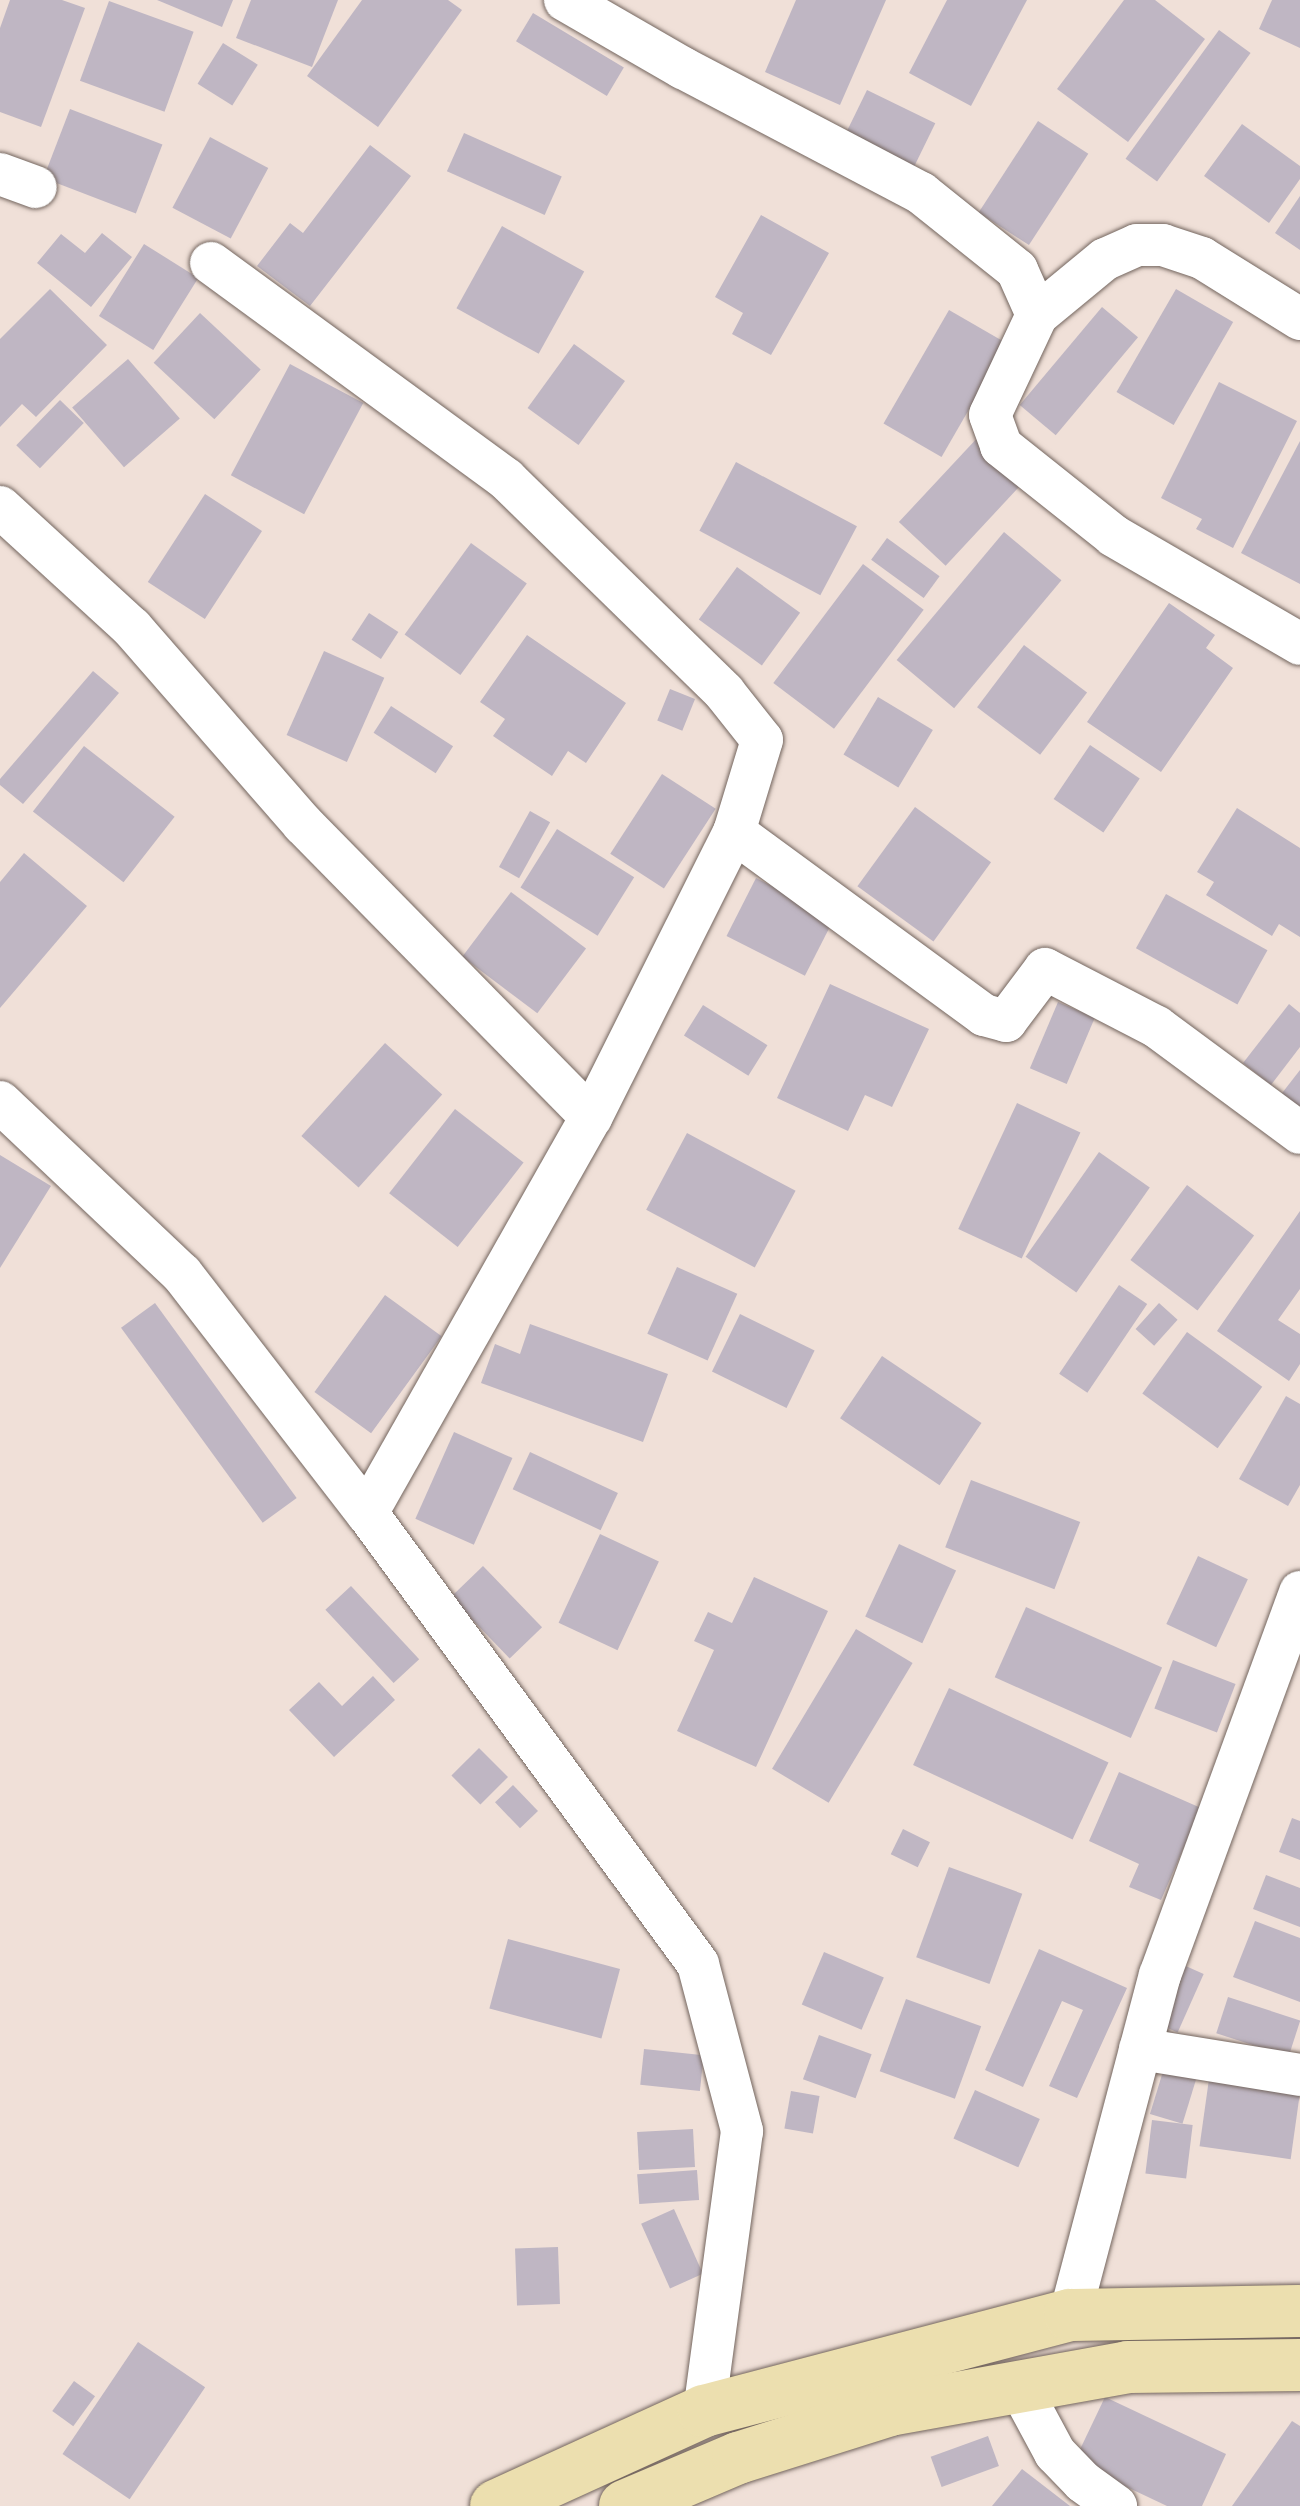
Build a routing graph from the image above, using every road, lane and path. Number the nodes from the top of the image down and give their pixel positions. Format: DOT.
graph roads {
  1 [pos="565,0"];
  2 [pos="211,264"];
  3 [pos="1037,314"];
  4 [pos="1300,319"];
  5 [pos="0,507"];
  6 [pos="1300,644"];
  7 [pos="734,832"];
  8 [pos="0,1102"];
  9 [pos="591,1117"];
  10 [pos="1300,1133"];
  11 [pos="367,1513"];
  12 [pos="1300,1592"];
  13 [pos="1140,2049"];
  14 [pos="1300,2076"];
  15 [pos="1300,2311"];
  16 [pos="1070,2315"];
  17 [pos="1300,2365"];
  18 [pos="1020,2388"];
  19 [pos="704,2410"];
  20 [pos="496,2506"];
  21 [pos="625,2506"];
  22 [pos="1116,2506"];
  1 -- 3 [label="street"];
  2 -- 7 [label="street"];
  3 -- 4 [label="street"];
  3 -- 6 [label="street"];
  5 -- 9 [label="street"];
  7 -- 9 [label="street"];
  7 -- 10 [label="street"];
  8 -- 11 [label="street"];
  9 -- 11 [label="street"];
  11 -- 19 [label="street"];
  12 -- 13 [label="street"];
  13 -- 14 [label="street"];
  13 -- 16 [label="street"];
  15 -- 16 [label="main road"];
  16 -- 19 [label="main road"];
  17 -- 18 [label="main road"];
  18 -- 21 [label="main road"];
  18 -- 22 [label="street"];
  19 -- 20 [label="main road"];
}
